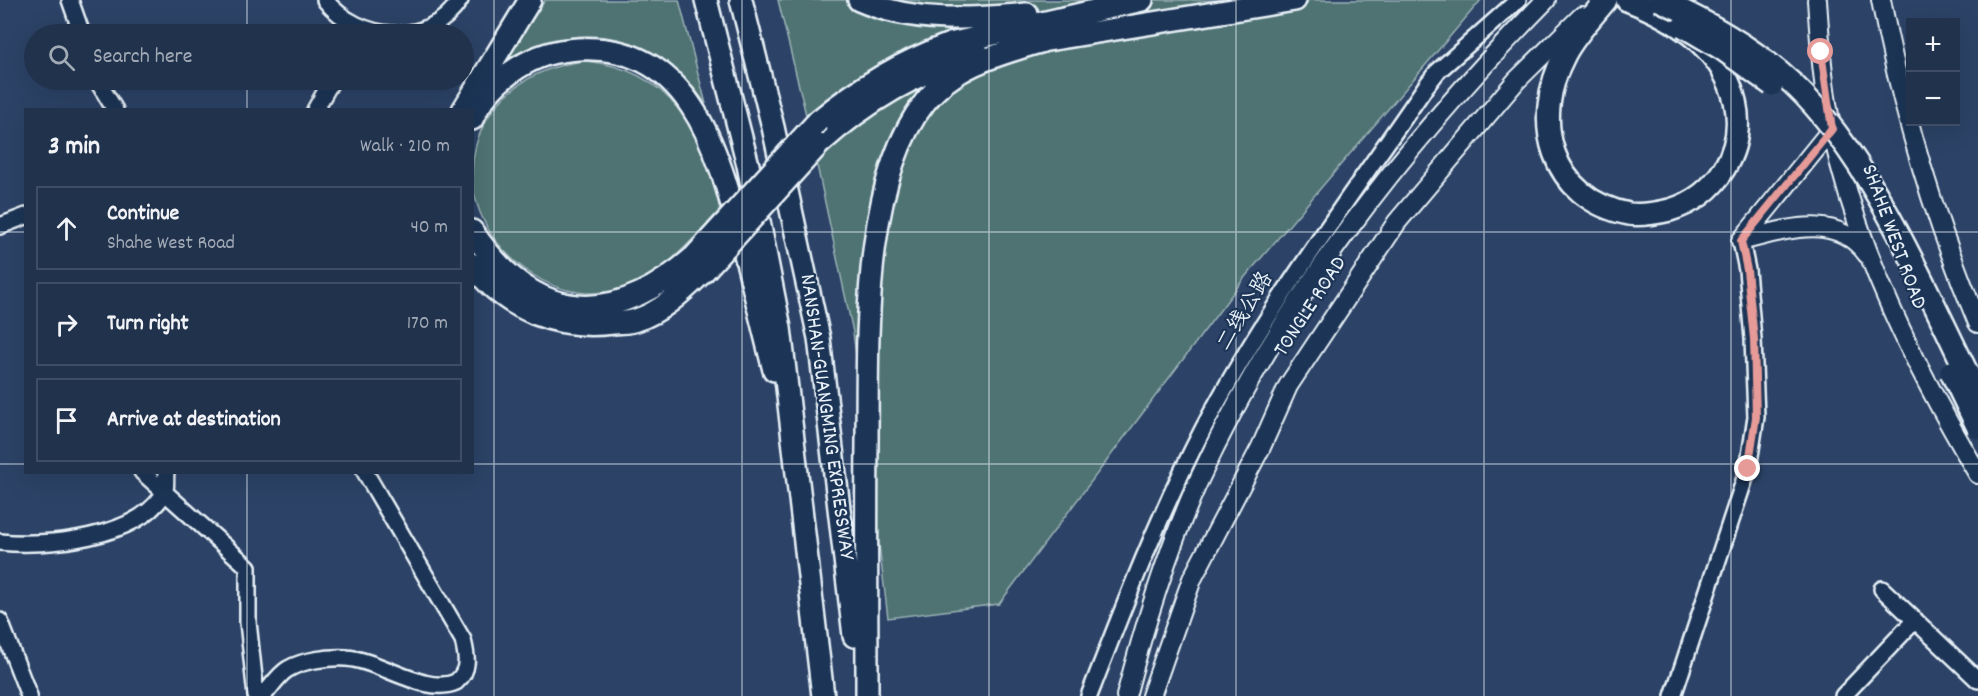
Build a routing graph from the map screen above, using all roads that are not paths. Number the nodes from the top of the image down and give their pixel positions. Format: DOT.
graph roads {
  1 [pos="70,0"];
  2 [pos="326,0"];
  3 [pos="460,0"];
  4 [pos="530,0"];
  5 [pos="706,0"];
  6 [pos="741,0"];
  7 [pos="859,0"];
  8 [pos="1142,0"];
  9 [pos="1295,0"];
  10 [pos="1518,0"];
  11 [pos="1546,0"];
  12 [pos="1597,0"];
  13 [pos="1605,0"];
  14 [pos="1627,0"];
  15 [pos="1659,0"];
  16 [pos="1816,0"];
  17 [pos="1869,0"];
  18 [pos="1881,0"];
  19 [pos="1106,6"];
  20 [pos="78,24"];
  21 [pos="349,24"];
  22 [pos="435,24"];
  23 [pos="1683,26"];
  24 [pos="1888,35"];
  25 [pos="1043,41"];
  26 [pos="103,90"];
  27 [pos="326,90"];
  28 [pos="114,108"];
  29 [pos="316,108"];
  30 [pos="464,108"];
  31 [pos="474,116"];
  32 [pos="1832,129"];
  33 [pos="24,218"];
  34 [pos="0,226"];
  35 [pos="474,234"];
  36 [pos="1741,241"];
  37 [pos="1873,263"];
  38 [pos="699,264"];
  39 [pos="474,267"];
  40 [pos="1978,323"];
  41 [pos="1978,395"];
  42 [pos="1978,428"];
  43 [pos="798,468"];
  44 [pos="144,474"];
  45 [pos="166,474"];
  46 [pos="366,474"];
  47 [pos="1978,474"];
  48 [pos="165,493"];
  49 [pos="0,542"];
  50 [pos="1882,589"];
  51 [pos="1915,620"];
  52 [pos="0,621"];
  53 [pos="1978,680"];
  54 [pos="29,696"];
  55 [pos="256,696"];
  56 [pos="263,696"];
  57 [pos="823,696"];
  58 [pos="860,696"];
  59 [pos="867,696"];
  60 [pos="1089,696"];
  61 [pos="1125,696"];
  62 [pos="1151,696"];
  63 [pos="1673,696"];
  64 [pos="1843,696"];
  1 -- 20 [label="street"];
  2 -- 21 [label="street"];
  3 -- 22 [label="street"];
  4 -- 30 [label="highway"];
  5 -- 43 [label="highway, NANSHAN-GUANGMING EXPRESSWAY"];
  6 -- 58 [label="highway, NANSHAN-GUANGMING EXPRESSWAY"];
  7 -- 19 [label="highway"];
  8 -- 19 [label="highway"];
  9 -- 25 [label="highway"];
  10 -- 60 [label="street, 二线公路"];
  11 -- 61 [label="main road, TONGLE ROAD"];
  12 -- 62 [label="main road, TONGLE ROAD"];
  13 -- 23 [label="highway, bridge"];
  14 -- 23 [label="highway"];
  15 -- 41 [label="highway, bridge"];
  16 -- 32 [label="main road, SHAHE WEST ROAD"];
  17 -- 24 [label="main road"];
  18 -- 24 [label="main road"];
  19 -- 38 [label="highway, bridge"];
  23 -- 42 [label="highway, bridge"];
  24 -- 40 [label="main road"];
  25 -- 38 [label="highway, bridge"];
  25 -- 59 [label="highway"];
  26 -- 28 [label="street"];
  27 -- 29 [label="street"];
  31 -- 43 [label="highway"];
  32 -- 36 [label="main road"];
  32 -- 37 [label="main road, SHAHE WEST ROAD"];
  33 -- 34 [label="street"];
  35 -- 38 [label="highway"];
  36 -- 37 [label="main road"];
  36 -- 63 [label="street"];
  37 -- 47 [label="main road, SHAHE WEST ROAD"];
  38 -- 39 [label="highway"];
  43 -- 57 [label="highway, NANSHAN-GUANGMING EXPRESSWAY"];
  44 -- 48 [label="street"];
  45 -- 48 [label="street"];
  46 -- 56 [label="street"];
  48 -- 49 [label="street"];
  48 -- 55 [label="street"];
  50 -- 51 [label="street"];
  51 -- 53 [label="street"];
  51 -- 64 [label="street"];
  52 -- 54 [label="street"];
}
